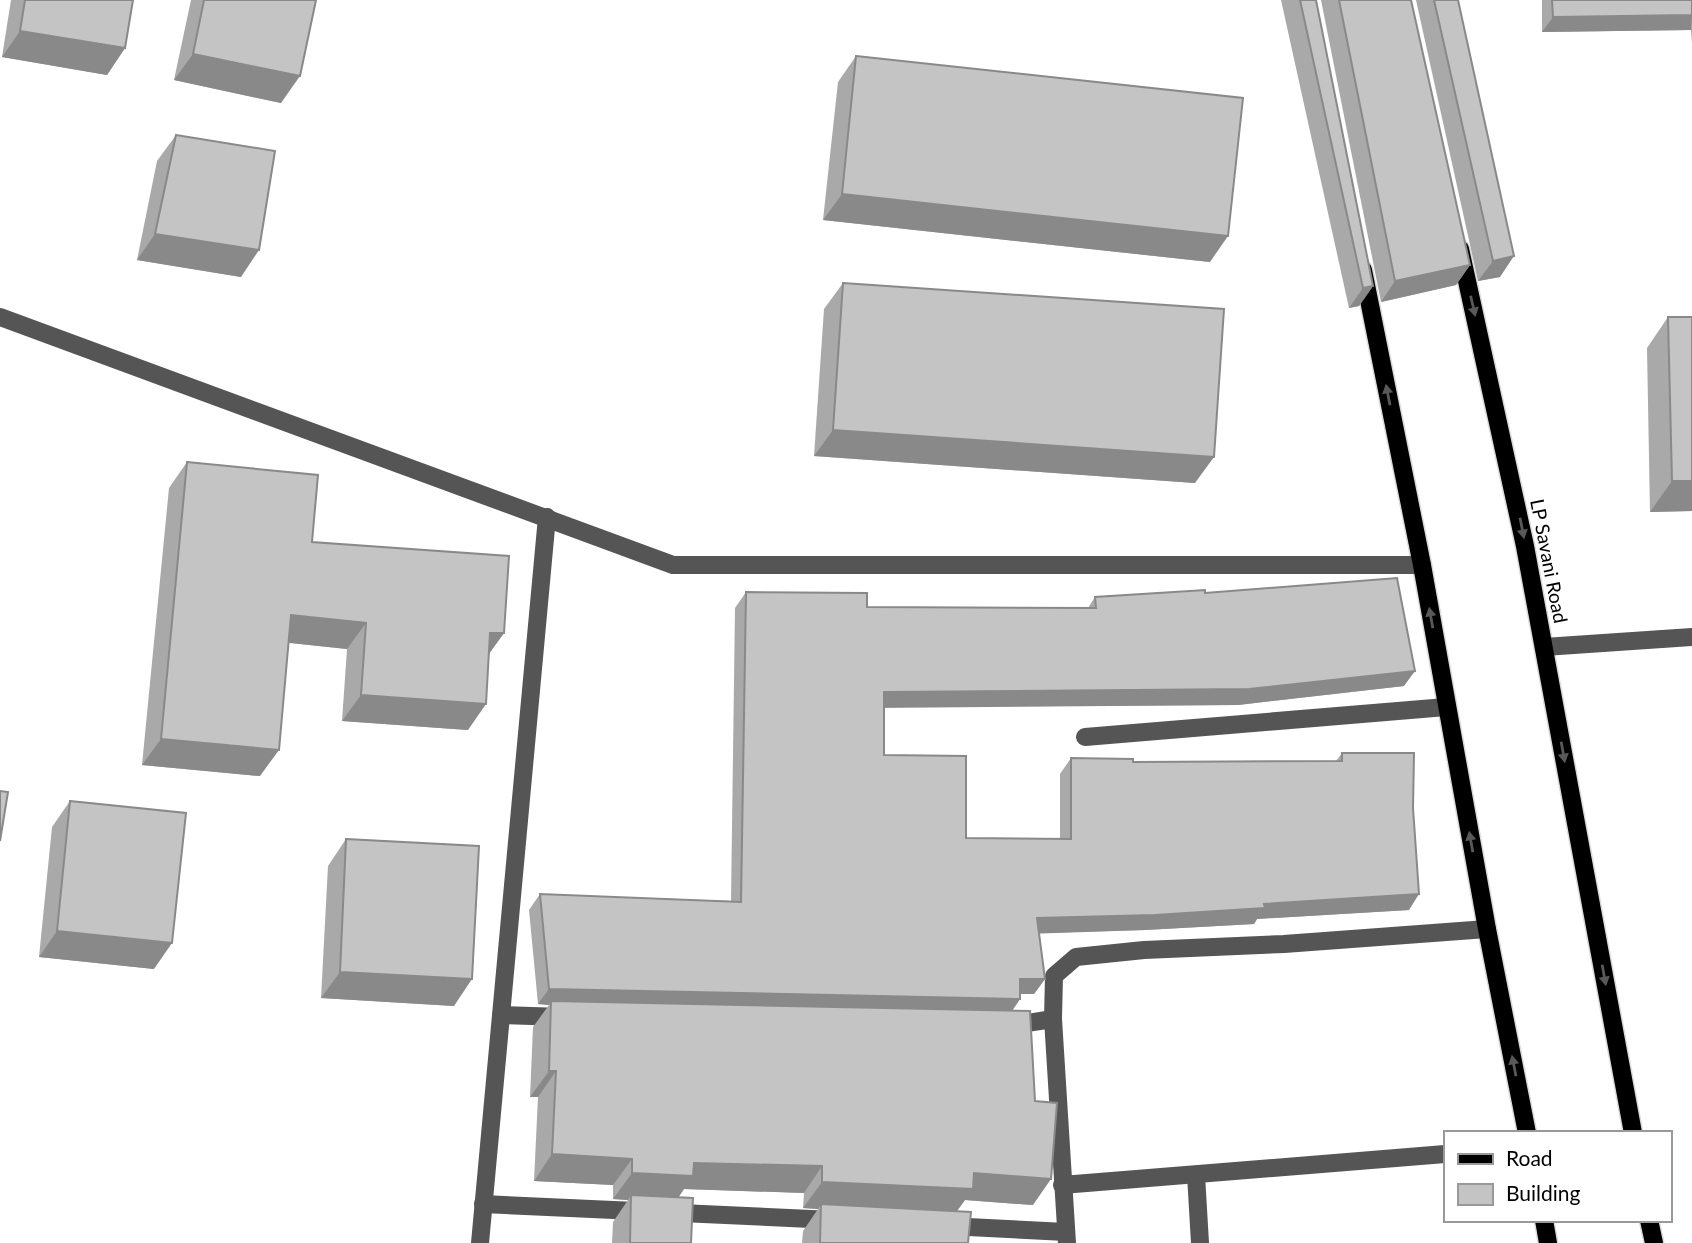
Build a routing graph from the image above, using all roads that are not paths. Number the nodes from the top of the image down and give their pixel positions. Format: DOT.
graph roads {
  1 [pos="1455,226"];
  2 [pos="1360,256"];
  3 [pos="0,317"];
  4 [pos="547,517"];
  5 [pos="1422,565"];
  6 [pos="1692,637"];
  7 [pos="1544,647"];
  8 [pos="1446,707"];
  9 [pos="1085,737"];
  10 [pos="1487,929"];
  11 [pos="501,1016"];
  12 [pos="584,1017"];
  13 [pos="1053,1019"];
  14 [pos="996,1026"];
  15 [pos="1527,1131"];
  16 [pos="1633,1131"];
  17 [pos="1444,1154"];
  18 [pos="1196,1175"];
  19 [pos="1062,1185"];
  20 [pos="483,1204"];
  21 [pos="844,1221"];
  22 [pos="1544,1222"];
  23 [pos="1649,1222"];
  24 [pos="927,1225"];
  25 [pos="1066,1237"];
  26 [pos="480,1243"];
  27 [pos="1200,1243"];
  28 [pos="1548,1243"];
  29 [pos="1654,1243"];
  1 -- 7 [label="main road, LP Savani Road, one-way"];
  5 -- 2 [label="main road, one-way"];
  3 -- 4 [label="street"];
  4 -- 5 [label="street"];
  4 -- 11 [label="street"];
  8 -- 5 [label="main road, one-way"];
  6 -- 7 [label="street"];
  7 -- 16 [label="main road, LP Savani Road, one-way"];
  8 -- 9 [label="street"];
  10 -- 8 [label="main road, one-way"];
  10 -- 13 [label="street"];
  15 -- 10 [label="main road, one-way"];
  11 -- 12 [label="street"];
  11 -- 20 [label="street"];
  13 -- 14 [label="street"];
  13 -- 19 [label="street"];
  17 -- 18 [label="street"];
  18 -- 19 [label="street"];
  18 -- 27 [label="street"];
  19 -- 25 [label="street"];
  20 -- 21 [label="street"];
  20 -- 26 [label="street"];
  22 -- 28 [label="main road"];
  23 -- 29 [label="main road"];
  24 -- 25 [label="street"];
}
